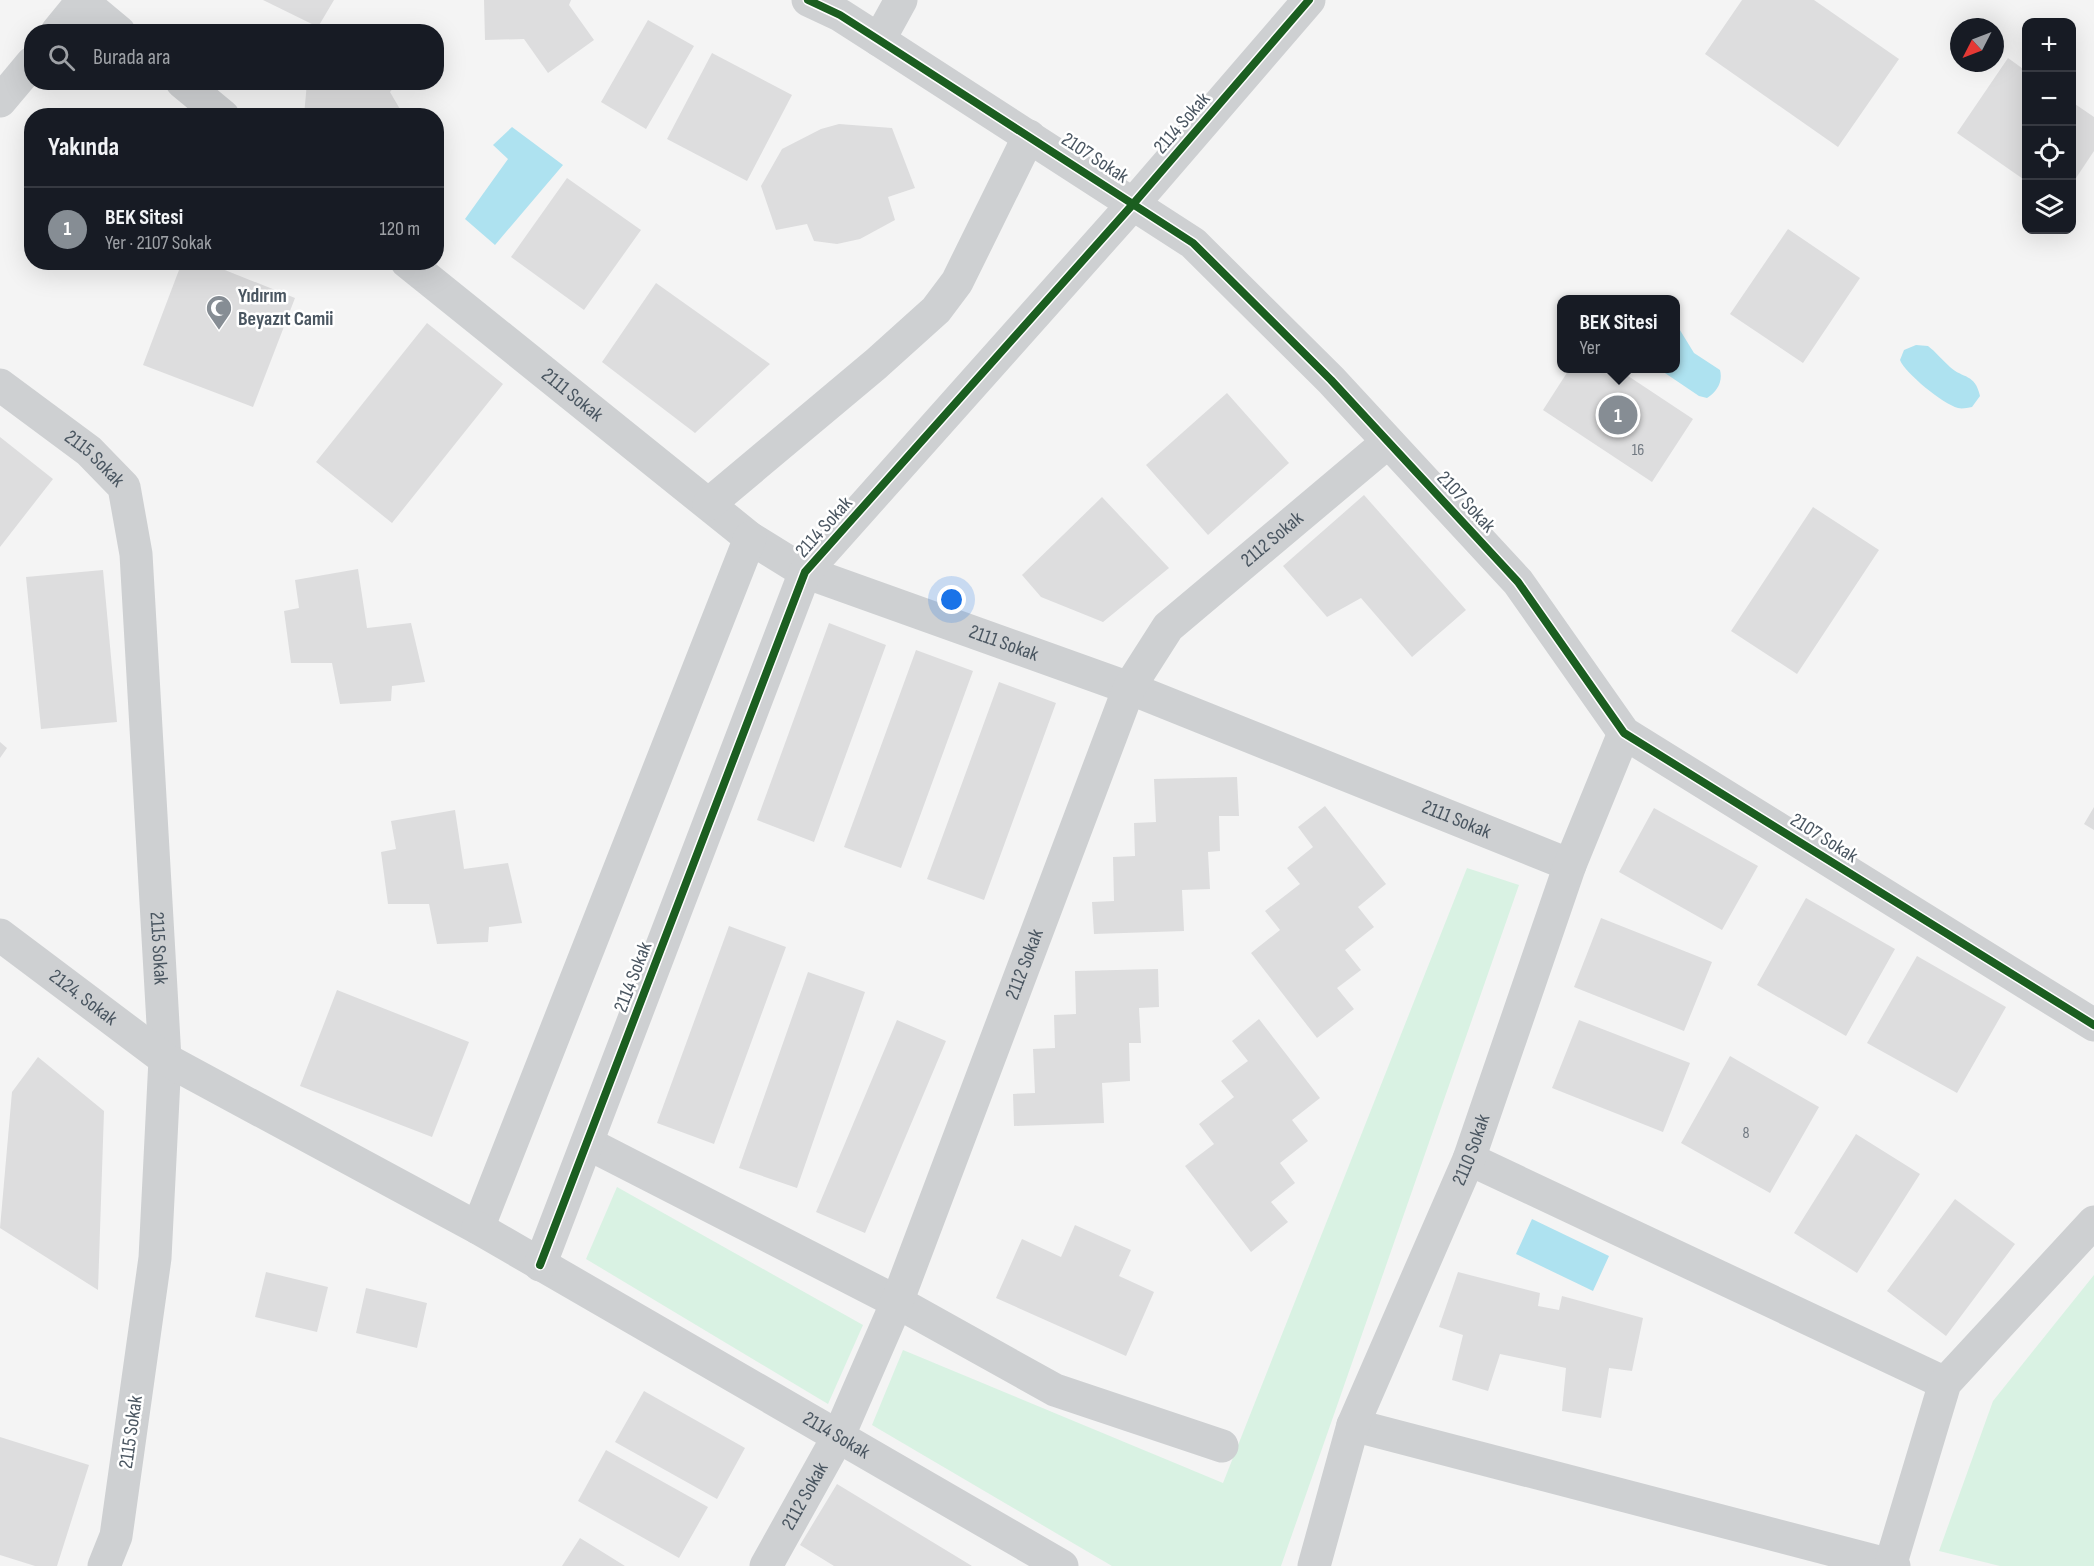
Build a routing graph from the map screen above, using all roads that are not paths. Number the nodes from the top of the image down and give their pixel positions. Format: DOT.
graph roads {
  1 [pos="808,0"];
  2 [pos="901,0"];
  3 [pos="1309,0"];
  4 [pos="82,1"];
  5 [pos="63,24"];
  6 [pos="109,24"];
  7 [pos="879,40"];
  8 [pos="24,72"];
  9 [pos="192,90"];
  10 [pos="0,101"];
  11 [pos="213,108"];
  12 [pos="1029,136"];
  13 [pos="1134,203"];
  14 [pos="417,270"];
  15 [pos="0,385"];
  16 [pos="1388,442"];
  17 [pos="709,504"];
  18 [pos="750,538"];
  19 [pos="805,572"];
  20 [pos="1129,688"];
  21 [pos="1624,733"];
  22 [pos="1570,865"];
  23 [pos="0,934"];
  24 [pos="2094,1025"];
  25 [pos="165,1059"];
  26 [pos="587,1143"];
  27 [pos="1469,1159"];
  28 [pos="2094,1222"];
  29 [pos="478,1228"];
  30 [pos="540,1265"];
  31 [pos="897,1302"];
  32 [pos="1945,1383"];
  33 [pos="1353,1425"];
  34 [pos="839,1435"];
  35 [pos="1222,1446"];
  36 [pos="104,1566"];
  37 [pos="766,1566"];
  38 [pos="1062,1566"];
  39 [pos="1314,1566"];
  40 [pos="1891,1566"];
  1 -- 7 [label="street, 2107 Sokak"];
  2 -- 7 [label="street"];
  3 -- 13 [label="street, 2114 Sokak"];
  4 -- 5 [label="street"];
  4 -- 6 [label="street"];
  7 -- 12 [label="street, 2107 Sokak"];
  8 -- 10 [label="street"];
  9 -- 11 [label="street"];
  12 -- 13 [label="street, 2107 Sokak"];
  12 -- 17 [label="street"];
  13 -- 16 [label="street, 2107 Sokak"];
  13 -- 19 [label="street, 2114 Sokak"];
  14 -- 17 [label="street, 2111 Sokak"];
  15 -- 25 [label="street, 2115 Sokak"];
  16 -- 20 [label="street, 2112 Sokak"];
  16 -- 21 [label="street, 2107 Sokak"];
  17 -- 18 [label="street, 2111 Sokak"];
  18 -- 19 [label="street, 2111 Sokak"];
  18 -- 29 [label="street"];
  19 -- 20 [label="street, 2111 Sokak"];
  19 -- 26 [label="street, 2114 Sokak"];
  20 -- 22 [label="street, 2111 Sokak"];
  20 -- 31 [label="street, 2112 Sokak"];
  21 -- 22 [label="street, 2110 Sokak"];
  21 -- 24 [label="street, 2107 Sokak"];
  22 -- 27 [label="street, 2110 Sokak"];
  23 -- 25 [label="street, 2124. Sokak"];
  25 -- 29 [label="street, 2124. Sokak"];
  25 -- 36 [label="street, 2115 Sokak"];
  26 -- 30 [label="street, 2114 Sokak"];
  26 -- 31 [label="street"];
  27 -- 32 [label="street"];
  27 -- 33 [label="street, 2110 Sokak"];
  28 -- 32 [label="street"];
  29 -- 30 [label="street, 2124. Sokak"];
  30 -- 34 [label="street, 2114 Sokak"];
  31 -- 34 [label="street, 2112 Sokak"];
  31 -- 35 [label="street"];
  32 -- 40 [label="street"];
  33 -- 39 [label="street, 2110 Sokak"];
  33 -- 40 [label="street"];
  34 -- 37 [label="street, 2112 Sokak"];
  34 -- 38 [label="street, 2114 Sokak"];
}
